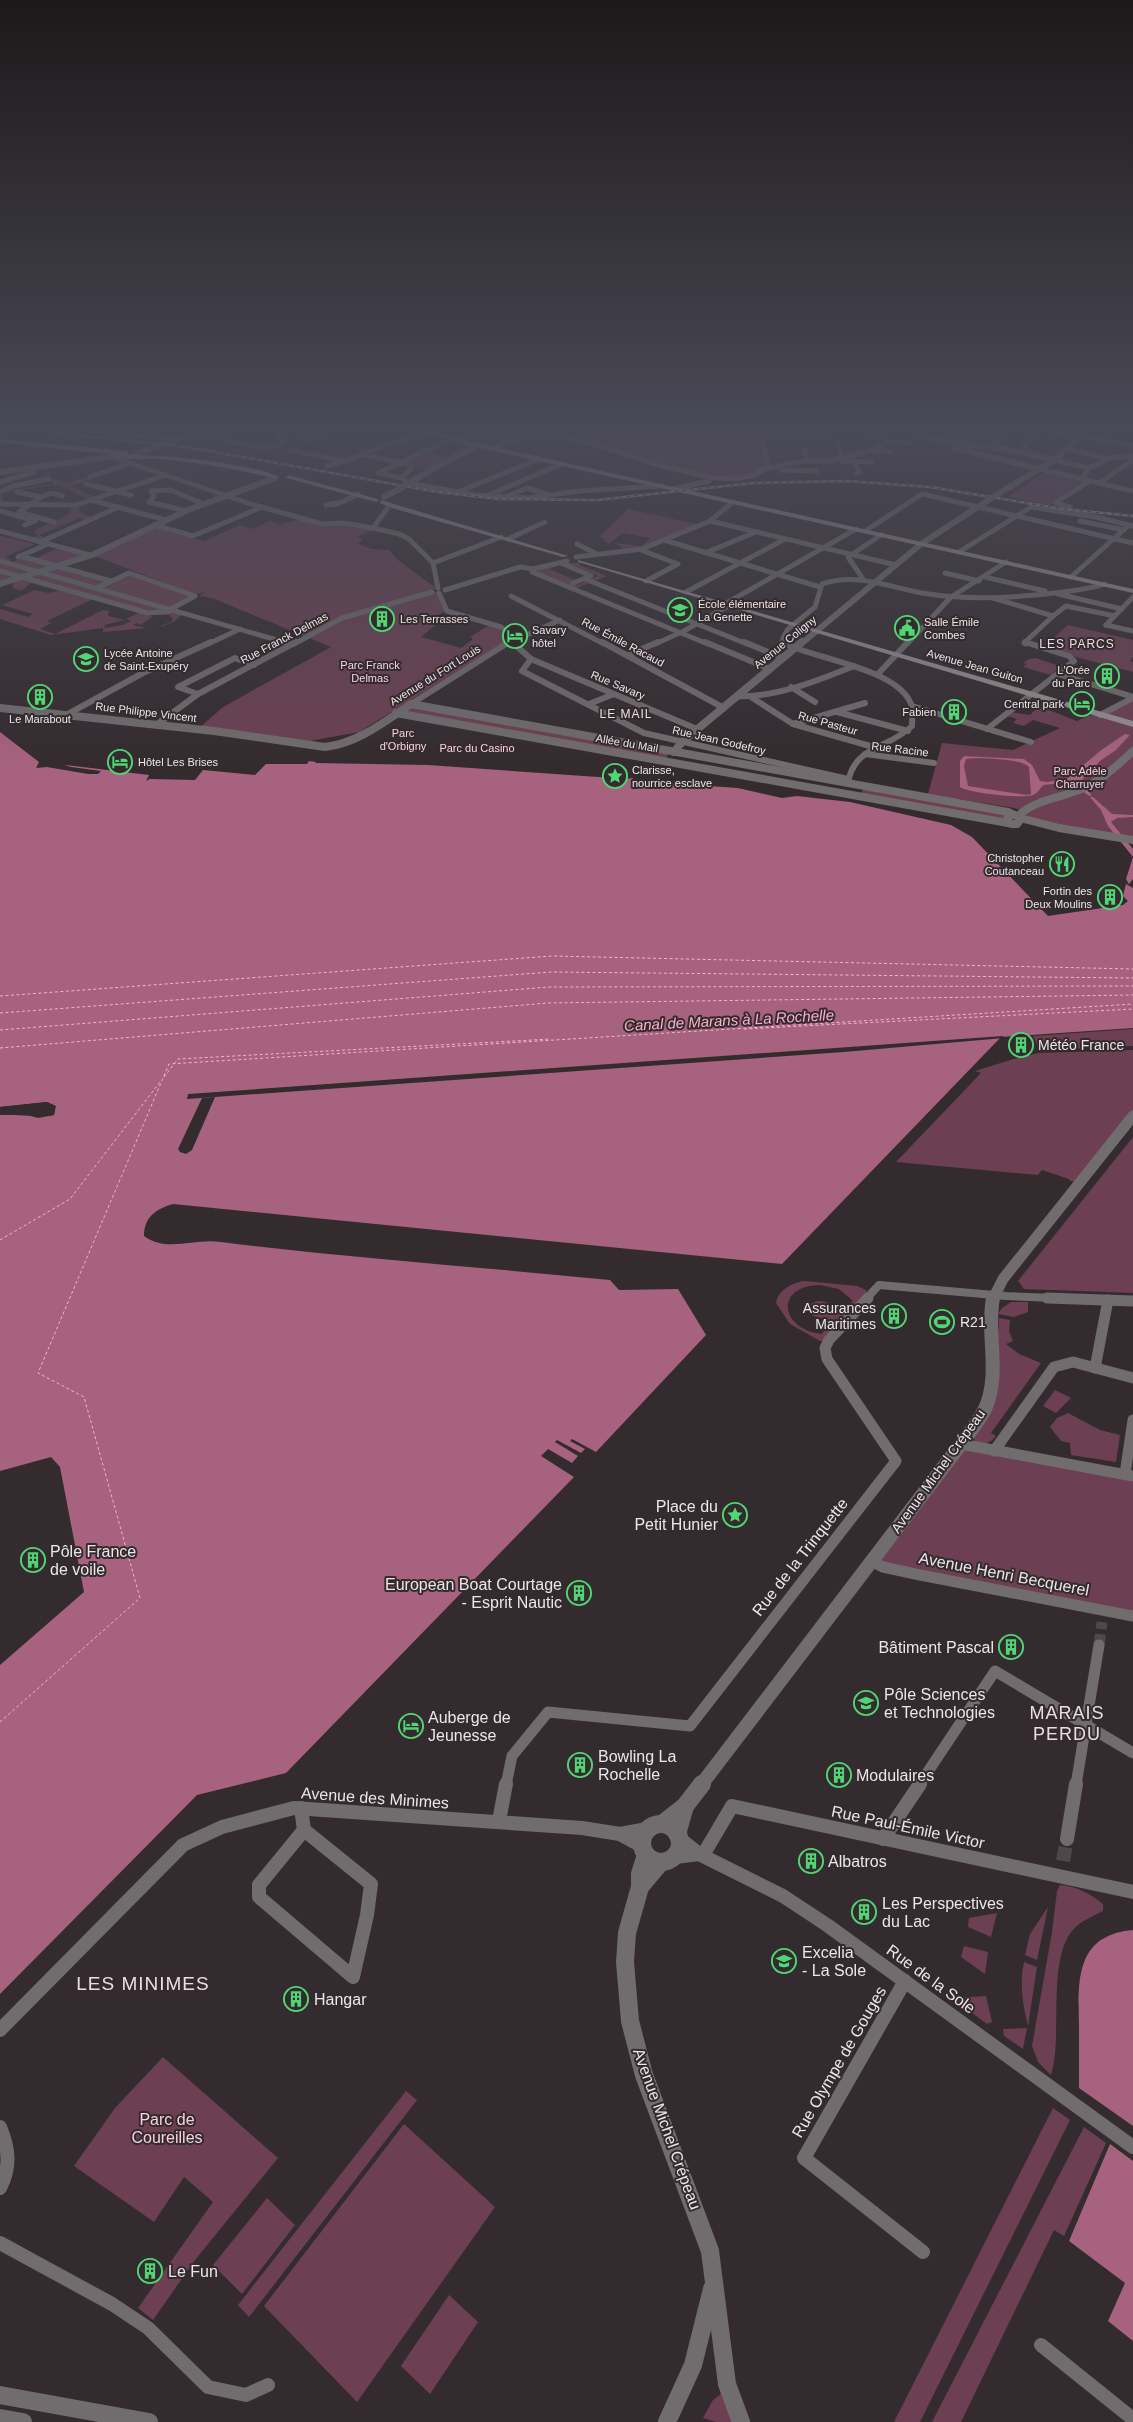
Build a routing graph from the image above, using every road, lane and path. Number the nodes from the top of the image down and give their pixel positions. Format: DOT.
graph roads {
  1 [pos="29,539"];
  2 [pos="47,539"];
  3 [pos="124,539"];
  4 [pos="409,539"];
  5 [pos="501,539"];
  6 [pos="507,539"];
  7 [pos="738,539"];
  8 [pos="785,539"];
  9 [pos="839,539"];
  10 [pos="875,539"];
  11 [pos="899,539"];
  12 [pos="929,539"];
  13 [pos="980,539"];
  14 [pos="1114,539"];
  15 [pos="664,540"];
  16 [pos="40,542"];
  17 [pos="1133,543"];
  18 [pos="48,544"];
  19 [pos="576,544"];
  20 [pos="921,544"];
  21 [pos="824,548"];
  22 [pos="641,550"];
  23 [pos="705,552"];
  24 [pos="959,552"];
  25 [pos="90,555"];
  26 [pos="598,555"];
  27 [pos="851,555"];
  28 [pos="20,556"];
  29 [pos="564,560"];
  30 [pos="578,560"];
  31 [pos="3,562"];
  32 [pos="1006,562"];
  33 [pos="433,563"];
  34 [pos="740,563"];
  35 [pos="896,565"];
  36 [pos="58,567"];
  37 [pos="533,569"];
  38 [pos="0,571"];
  39 [pos="40,572"];
  40 [pos="945,572"];
  41 [pos="777,574"];
  42 [pos="985,577"];
  43 [pos="1071,577"];
  44 [pos="23,578"];
  45 [pos="585,579"];
  46 [pos="863,579"];
  47 [pos="111,581"];
  48 [pos="646,581"];
  49 [pos="979,581"];
  50 [pos="876,582"];
  51 [pos="0,584"];
  52 [pos="573,584"];
  53 [pos="1104,584"];
  54 [pos="820,587"];
  55 [pos="97,588"];
  56 [pos="441,590"];
  57 [pos="1133,590"];
  58 [pos="686,592"];
  59 [pos="1054,593"];
  60 [pos="511,596"];
  61 [pos="953,596"];
  62 [pos="992,596"];
  63 [pos="1133,597"];
  64 [pos="728,605"];
  65 [pos="162,606"];
  66 [pos="1122,609"];
  67 [pos="173,610"];
  68 [pos="148,613"];
  69 [pos="1053,616"];
  70 [pos="1115,616"];
  71 [pos="560,620"];
  72 [pos="697,624"];
  73 [pos="794,624"];
  74 [pos="240,629"];
  75 [pos="816,631"];
  76 [pos="1133,631"];
  77 [pos="680,632"];
  78 [pos="511,641"];
  79 [pos="293,644"];
  80 [pos="796,648"];
  81 [pos="628,655"];
  82 [pos="897,655"];
  83 [pos="784,658"];
  84 [pos="531,659"];
  85 [pos="254,665"];
  86 [pos="854,666"];
  87 [pos="770,669"];
  88 [pos="878,674"];
  89 [pos="1058,674"];
  90 [pos="791,686"];
  91 [pos="198,694"];
  92 [pos="614,694"];
  93 [pos="1032,694"];
  94 [pos="737,696"];
  95 [pos="751,697"];
  96 [pos="1133,697"];
  97 [pos="815,702"];
  98 [pos="865,703"];
  99 [pos="411,704"];
  100 [pos="589,704"];
  101 [pos="912,706"];
  102 [pos="724,708"];
  103 [pos="1,709"];
  104 [pos="837,712"];
  105 [pos="396,713"];
  106 [pos="1100,714"];
  107 [pos="66,715"];
  108 [pos="793,724"];
  109 [pos="1133,724"];
  110 [pos="156,725"];
  111 [pos="371,729"];
  112 [pos="696,729"];
  113 [pos="987,729"];
  114 [pos="908,731"];
  115 [pos="682,742"];
  116 [pos="1031,742"];
  117 [pos="877,748"];
  118 [pos="1133,750"];
  119 [pos="674,752"];
  120 [pos="864,754"];
  121 [pos="667,762"];
  122 [pos="934,763"];
  123 [pos="848,781"];
  124 [pos="860,785"];
  125 [pos="855,796"];
  126 [pos="1014,818"];
  127 [pos="1131,840"];
  128 [pos="1133,1116"];
  129 [pos="994,1295"];
  130 [pos="1108,1300"];
  131 [pos="1133,1301"];
  132 [pos="1095,1368"];
  133 [pos="1133,1378"];
  134 [pos="1133,1420"];
  135 [pos="961,1444"];
  136 [pos="994,1451"];
  137 [pos="1129,1475"];
  138 [pos="871,1561"];
  139 [pos="1133,1616"];
  140 [pos="1098,1645"];
  141 [pos="1086,1726"];
  142 [pos="1133,1753"];
  143 [pos="685,1806"];
  144 [pos="301,1808"];
  145 [pos="499,1822"];
  146 [pos="654,1827"];
  147 [pos="304,1830"];
  148 [pos="620,1834"];
  149 [pos="678,1836"];
  150 [pos="883,1839"];
  151 [pos="1067,1839"];
  152 [pos="656,1855"];
  153 [pos="701,1855"];
  154 [pos="1133,1892"];
  155 [pos="905,1981"];
  156 [pos="0,2030"];
  157 [pos="0,2127"];
  158 [pos="1133,2147"];
  159 [pos="0,2188"];
  160 [pos="0,2243"];
  161 [pos="923,2252"];
  162 [pos="714,2282"];
  163 [pos="1041,2346"];
  164 [pos="268,2385"];
  165 [pos="0,2395"];
  166 [pos="0,2418"];
  167 [pos="1133,2419"];
  168 [pos="23,2422"];
  169 [pos="149,2422"];
  170 [pos="666,2422"];
  171 [pos="741,2422"];
  1 -- 16 [label="street"];
  2 -- 16 [label="street"];
  3 -- 25 [label="street"];
  4 -- 33 [label="street"];
  5 -- 33 [label="street"];
  6 -- 29 [label="main road"];
  7 -- 23 [label="street"];
  8 -- 21 [label="street"];
  8 -- 34 [label="street"];
  9 -- 21 [label="street"];
  10 -- 27 [label="street"];
  11 -- 20 [label="main road"];
  12 -- 20 [label="street, Avenue Coligny"];
  13 -- 24 [label="street"];
  14 -- 17 [label="street"];
  14 -- 43 [label="street"];
  15 -- 22 [label="street"];
  15 -- 23 [label="street"];
  16 -- 18 [label="street"];
  18 -- 25 [label="street"];
  18 -- 28 [label="street"];
  19 -- 26 [label="street"];
  20 -- 24 [label="main road"];
  20 -- 35 [label="street, Avenue Coligny"];
  21 -- 27 [label="street"];
  21 -- 41 [label="street"];
  22 -- 26 [label="street"];
  22 -- 48 [label="street"];
  23 -- 34 [label="street"];
  24 -- 32 [label="main road"];
  25 -- 36 [label="street"];
  26 -- 30 [label="street"];
  27 -- 35 [label="street"];
  27 -- 46 [label="street"];
  28 -- 31 [label="street"];
  28 -- 36 [label="street"];
  29 -- 30 [label="main road, Avenue Jean Guiton"];
  29 -- 37 [label="street"];
  29 -- 45 [label="street"];
  30 -- 48 [label="main road, Avenue Jean Guiton"];
  31 -- 39 [label="street"];
  32 -- 42 [label="street"];
  32 -- 43 [label="main road"];
  33 -- 56 [label="street"];
  34 -- 41 [label="street"];
  34 -- 58 [label="street"];
  35 -- 50 [label="street, Avenue Coligny"];
  36 -- 39 [label="street"];
  36 -- 47 [label="street"];
  37 -- 56 [label="street"];
  37 -- 77 [label="street"];
  38 -- 44 [label="street"];
  39 -- 44 [label="street"];
  39 -- 55 [label="street"];
  40 -- 49 [label="street"];
  41 -- 54 [label="street"];
  41 -- 64 [label="street"];
  42 -- 49 [label="street"];
  42 -- 59 [label="street"];
  43 -- 53 [label="main road"];
  44 -- 51 [label="street"];
  44 -- 68 [label="street"];
  45 -- 52 [label="street"];
  45 -- 72 [label="street"];
  46 -- 50 [label="street"];
  46 -- 54 [label="street"];
  47 -- 55 [label="street"];
  47 -- 67 [label="street"];
  48 -- 58 [label="main road, Avenue Jean Guiton"];
  49 -- 61 [label="street"];
  50 -- 61 [label="street"];
  50 -- 75 [label="street, Avenue Coligny"];
  53 -- 57 [label="main road"];
  53 -- 59 [label="street"];
  54 -- 73 [label="street"];
  55 -- 65 [label="street"];
  56 -- 78 [label="street"];
  56 -- 79 [label="street, Rue Franck Delmas"];
  58 -- 64 [label="main road, Avenue Jean Guiton"];
  59 -- 62 [label="street"];
  59 -- 66 [label="street"];
  60 -- 71 [label="street, Rue Émile Racaud"];
  61 -- 62 [label="street"];
  61 -- 82 [label="street"];
  62 -- 69 [label="street"];
  63 -- 66 [label="street"];
  64 -- 72 [label="street"];
  64 -- 73 [label="main road, Avenue Jean Guiton"];
  65 -- 67 [label="street"];
  65 -- 68 [label="street"];
  66 -- 70 [label="street"];
  67 -- 68 [label="street"];
  67 -- 74 [label="street"];
  69 -- 70 [label="street"];
  69 -- 89 [label="street"];
  70 -- 76 [label="street"];
  71 -- 78 [label="street, Avenue du Fort Louis"];
  71 -- 81 [label="street, Rue Émile Racaud"];
  72 -- 77 [label="street"];
  72 -- 83 [label="street"];
  73 -- 75 [label="main road, Avenue Jean Guiton"];
  73 -- 80 [label="street"];
  74 -- 79 [label="street"];
  74 -- 107 [label="street"];
  75 -- 80 [label="street, Avenue Coligny"];
  75 -- 82 [label="main road, Avenue Jean Guiton"];
  77 -- 81 [label="street"];
  77 -- 87 [label="street"];
  78 -- 84 [label="street"];
  78 -- 99 [label="street, Avenue du Fort Louis"];
  79 -- 85 [label="street, Rue Franck Delmas"];
  80 -- 83 [label="street, Avenue Coligny"];
  80 -- 86 [label="street"];
  81 -- 102 [label="street, Rue Émile Racaud"];
  82 -- 88 [label="street"];
  82 -- 93 [label="main road, Avenue Jean Guiton"];
  83 -- 87 [label="street, Avenue Coligny"];
  84 -- 92 [label="street, Rue Savary"];
  84 -- 100 [label="street, Rue Jean Godefroy"];
  85 -- 91 [label="street, Rue Franck Delmas"];
  85 -- 91 [label="street"];
  86 -- 88 [label="street"];
  86 -- 90 [label="street"];
  87 -- 94 [label="street, Avenue Coligny"];
  88 -- 101 [label="street"];
  89 -- 93 [label="street"];
  89 -- 96 [label="street"];
  90 -- 95 [label="street"];
  90 -- 97 [label="street"];
  91 -- 110 [label="street, Rue Franck Delmas"];
  92 -- 100 [label="street"];
  92 -- 112 [label="street, Rue Savary"];
  93 -- 106 [label="main road, Avenue Jean Guiton"];
  93 -- 113 [label="street"];
  94 -- 95 [label="street"];
  94 -- 102 [label="street, Avenue Coligny"];
  95 -- 108 [label="street, Rue Pasteur"];
  96 -- 106 [label="street"];
  98 -- 104 [label="street"];
  99 -- 105 [label="street, Avenue du Fort Louis"];
  99 -- 119 [label="street, Allée du Mail"];
  100 -- 115 [label="street, Rue Jean Godefroy"];
  101 -- 113 [label="street"];
  101 -- 114 [label="street"];
  102 -- 112 [label="street, Avenue Coligny"];
  103 -- 107 [label="street, Rue Philippe Vincent"];
  104 -- 108 [label="street"];
  104 -- 114 [label="street"];
  105 -- 111 [label="street, Avenue du Fort Louis"];
  105 -- 121 [label="street, Allée du Mail"];
  106 -- 109 [label="main road, Avenue Jean Guiton"];
  107 -- 110 [label="street, Rue Philippe Vincent"];
  108 -- 117 [label="street, Rue Pasteur"];
  110 -- 111 [label="street, Rue Philippe Vincent"];
  112 -- 115 [label="street, Avenue Coligny"];
  113 -- 116 [label="street"];
  114 -- 117 [label="street"];
  115 -- 119 [label="street, Avenue Coligny"];
  115 -- 123 [label="street, Rue Jean Godefroy"];
  117 -- 120 [label="street"];
  118 -- 126 [label="street"];
  119 -- 121 [label="street, Avenue Coligny"];
  119 -- 123 [label="street, Allée du Mail"];
  120 -- 122 [label="street, Rue Racine"];
  120 -- 123 [label="street"];
  121 -- 125 [label="street, Allée du Mail"];
  123 -- 124 [label="street, Allée du Mail"];
  124 -- 125 [label="street"];
  124 -- 126 [label="street, Allée du Mail"];
  125 -- 126 [label="street, Allée du Mail"];
  126 -- 127 [label="street"];
  128 -- 129 [label="street, Avenue Michel Crépeau"];
  129 -- 130 [label="street"];
  129 -- 135 [label="street, Avenue Michel Crépeau"];
  129 -- 145 [label="street, Rue de la Trinquette"];
  130 -- 131 [label="street"];
  130 -- 132 [label="street"];
  132 -- 133 [label="street"];
  132 -- 136 [label="street"];
  134 -- 137 [label="street"];
  135 -- 136 [label="street"];
  135 -- 138 [label="street, Avenue Michel Crépeau"];
  136 -- 137 [label="street"];
  138 -- 139 [label="street, Avenue Henri Becquerel"];
  138 -- 143 [label="street, Avenue Michel Crépeau"];
  140 -- 141 [label="street"];
  141 -- 142 [label="street"];
  141 -- 150 [label="street"];
  141 -- 151 [label="street"];
  143 -- 146 [label="street, Avenue Michel Crépeau"];
  143 -- 149 [label="street, Avenue Michel Crépeau"];
  144 -- 145 [label="street, Avenue des Minimes"];
  144 -- 147 [label="street"];
  144 -- 156 [label="street, Avenue des Minimes"];
  145 -- 148 [label="street, Avenue des Minimes"];
  146 -- 148 [label="street, Avenue des Minimes"];
  146 -- 149 [label="street"];
  146 -- 152 [label="street, Avenue Michel Crépeau"];
  147 -- 147 [label="street"];
  148 -- 152 [label="street, Avenue des Minimes"];
  149 -- 152 [label="street, Avenue Michel Crépeau"];
  149 -- 153 [label="street, Rue de la Sole"];
  150 -- 153 [label="street, Rue Paul-Émile Victor"];
  150 -- 154 [label="street, Rue Paul-Émile Victor"];
  152 -- 153 [label="street"];
  152 -- 162 [label="street, Avenue Michel Crépeau"];
  153 -- 155 [label="street, Rue de la Sole"];
  155 -- 158 [label="street, Rue de la Sole"];
  155 -- 161 [label="street, Rue Olympe de Gouges"];
  157 -- 159 [label="street"];
  160 -- 164 [label="street"];
  162 -- 170 [label="street, Avenue Michel Crépeau"];
  162 -- 171 [label="street, Avenue Michel Crépeau"];
  163 -- 167 [label="street"];
  165 -- 169 [label="street"];
  166 -- 168 [label="street"];
}
